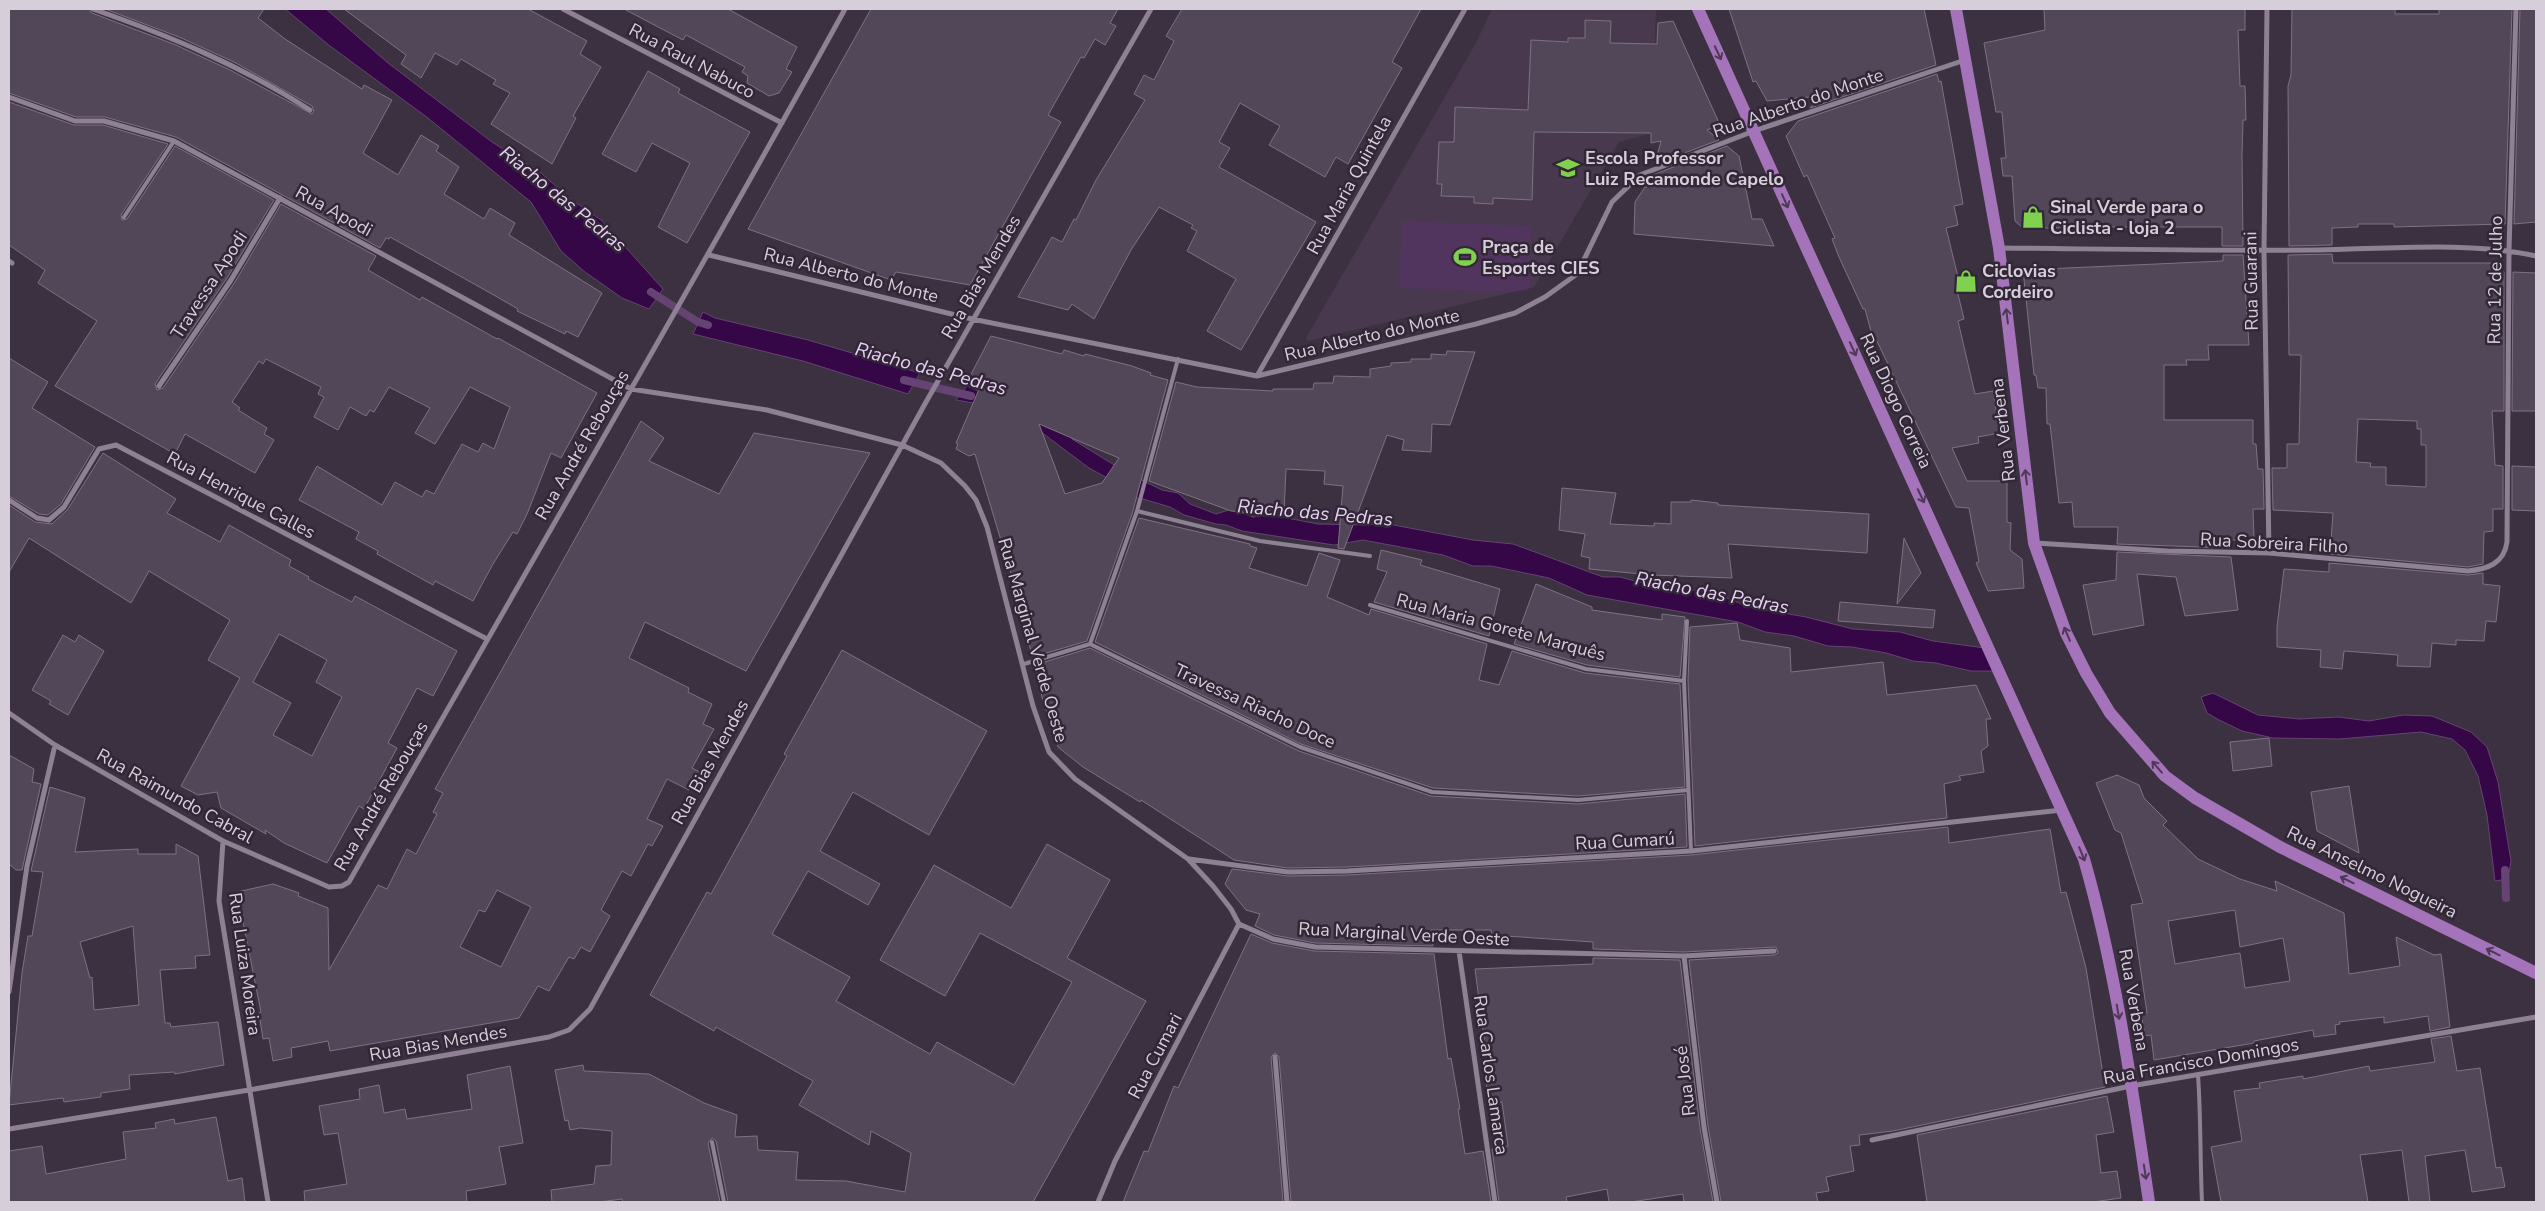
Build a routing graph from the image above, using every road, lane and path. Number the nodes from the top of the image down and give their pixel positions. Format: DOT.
graph roads {
  1 [pos="94,9"];
  2 [pos="563,9"];
  3 [pos="845,9"];
  4 [pos="1151,9"];
  5 [pos="1465,9"];
  6 [pos="1698,9"];
  7 [pos="1956,9"];
  8 [pos="2267,9"];
  9 [pos="2516,9"];
  10 [pos="1965,60"];
  11 [pos="9,97"];
  12 [pos="310,110"];
  13 [pos="782,123"];
  14 [pos="1754,130"];
  15 [pos="174,141"];
  16 [pos="280,198"];
  17 [pos="124,217"];
  18 [pos="1999,248"];
  19 [pos="2509,250"];
  20 [pos="2264,251"];
  21 [pos="709,255"];
  22 [pos="2536,256"];
  23 [pos="972,318"];
  24 [pos="1178,359"];
  25 [pos="1257,376"];
  26 [pos="158,386"];
  27 [pos="631,389"];
  28 [pos="902,445"];
  29 [pos="9,500"];
  30 [pos="1137,511"];
  31 [pos="2034,543"];
  32 [pos="2506,551"];
  33 [pos="2269,553"];
  34 [pos="1370,556"];
  35 [pos="1370,605"];
  36 [pos="1687,621"];
  37 [pos="487,639"];
  38 [pos="1090,644"];
  39 [pos="1024,664"];
  40 [pos="1684,681"];
  41 [pos="9,713"];
  42 [pos="55,745"];
  43 [pos="1688,790"];
  44 [pos="2195,798"];
  45 [pos="2062,810"];
  46 [pos="223,841"];
  47 [pos="1691,852"];
  48 [pos="1188,859"];
  49 [pos="336,887"];
  50 [pos="1239,924"];
  51 [pos="1459,951"];
  52 [pos="1774,951"];
  53 [pos="1684,956"];
  54 [pos="2536,973"];
  55 [pos="9,992"];
  56 [pos="2536,1017"];
  57 [pos="1275,1057"];
  58 [pos="2198,1076"];
  59 [pos="2132,1086"];
  60 [pos="249,1090"];
  61 [pos="9,1129"];
  62 [pos="1872,1140"];
  63 [pos="712,1142"];
  64 [pos="268,1202"];
  65 [pos="724,1202"];
  66 [pos="1098,1202"];
  67 [pos="1287,1202"];
  68 [pos="1495,1202"];
  69 [pos="1717,1202"];
  70 [pos="2149,1202"];
  71 [pos="2202,1202"];
  1 -- 12 [label="street"];
  2 -- 13 [label="street, Rua Raul Nabuco"];
  3 -- 13 [label="street, Rua André Rebouças"];
  4 -- 23 [label="street, Rua Bias Mendes"];
  5 -- 25 [label="street, Rua Maria Quintela"];
  6 -- 14 [label="main road, Rua Diogo Correia, one-way"];
  7 -- 10 [label="main road, Rua Verbena"];
  8 -- 20 [label="street, Rua Guarani"];
  9 -- 19 [label="street, Rua 12 de Julho"];
  10 -- 14 [label="street, Rua Alberto do Monte"];
  10 -- 18 [label="main road, Rua Verbena"];
  11 -- 15 [label="street, Rua Apodi"];
  13 -- 21 [label="street, Rua André Rebouças"];
  14 -- 25 [label="street, Rua Alberto do Monte"];
  14 -- 45 [label="main road, Rua Diogo Correia, one-way"];
  15 -- 16 [label="street, Rua Apodi"];
  15 -- 17 [label="lane"];
  16 -- 26 [label="street, Travessa Apodi"];
  16 -- 27 [label="street, Rua Apodi"];
  18 -- 20 [label="street"];
  31 -- 18 [label="main road, Rua Verbena, one-way"];
  19 -- 20 [label="street"];
  19 -- 22 [label="street"];
  19 -- 32 [label="street, Rua 12 de Julho"];
  20 -- 33 [label="street, Rua Guarani"];
  21 -- 23 [label="street, Rua Alberto do Monte"];
  21 -- 27 [label="street, Rua André Rebouças"];
  23 -- 24 [label="street, Rua Alberto do Monte"];
  23 -- 28 [label="street, Rua Bias Mendes"];
  24 -- 25 [label="street, Rua Alberto do Monte"];
  24 -- 30 [label="lane"];
  27 -- 28 [label="street, Rua Marginal Verde Oeste"];
  27 -- 37 [label="street, Rua André Rebouças"];
  28 -- 39 [label="street, Rua Marginal Verde Oeste"];
  28 -- 60 [label="street, Rua Bias Mendes"];
  29 -- 37 [label="street, Rua Henrique Calles"];
  30 -- 34 [label="lane"];
  30 -- 38 [label="lane"];
  31 -- 33 [label="street, Rua Sobreira Filho"];
  44 -- 31 [label="main road, Rua Verbena, one-way"];
  32 -- 33 [label="street, Rua Sobreira Filho"];
  35 -- 40 [label="lane, Rua Maria Gorete Marquês"];
  36 -- 40 [label="lane"];
  37 -- 49 [label="street, Rua André Rebouças"];
  38 -- 39 [label="lane"];
  38 -- 43 [label="lane, Travessa Riacho Doce"];
  39 -- 48 [label="street, Rua Marginal Verde Oeste"];
  40 -- 43 [label="lane"];
  41 -- 42 [label="street, Rua Raimundo Cabral"];
  42 -- 46 [label="street, Rua Raimundo Cabral"];
  42 -- 55 [label="street"];
  43 -- 47 [label="lane"];
  54 -- 44 [label="main road, Rua Anselmo Nogueira, one-way"];
  45 -- 47 [label="street, Rua Cumarú"];
  45 -- 59 [label="main road, Rua Verbena, one-way"];
  46 -- 49 [label="street, Rua Raimundo Cabral"];
  46 -- 60 [label="street, Rua Luiza Moreira"];
  47 -- 48 [label="street, Rua Cumarú"];
  48 -- 50 [label="street, Rua Marginal Verde Oeste"];
  50 -- 51 [label="street, Rua Marginal Verde Oeste"];
  50 -- 66 [label="street, Rua Cumari"];
  51 -- 53 [label="street, Rua Marginal Verde Oeste"];
  51 -- 68 [label="street, Rua Carlos Lamarca"];
  52 -- 53 [label="street, Rua Marginal Verde Oeste"];
  53 -- 69 [label="street, Rua José"];
  56 -- 58 [label="street, Rua Francisco Domingos"];
  57 -- 67 [label="street"];
  58 -- 59 [label="street, Rua Francisco Domingos"];
  58 -- 71 [label="lane"];
  59 -- 62 [label="street, Rua Francisco Domingos"];
  59 -- 70 [label="main road, Rua Verbena, one-way"];
  60 -- 61 [label="street, Rua Bias Mendes"];
  60 -- 64 [label="street, Rua Luiza Moreira"];
  63 -- 65 [label="lane"];
}
